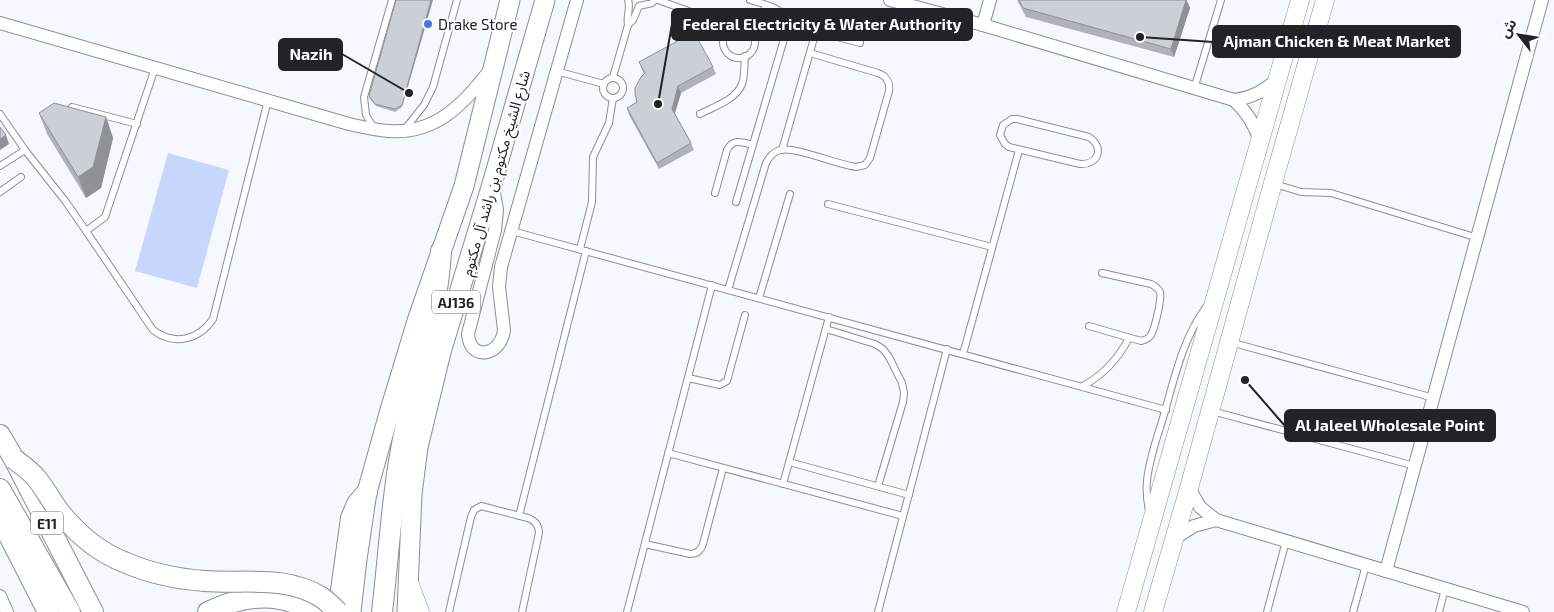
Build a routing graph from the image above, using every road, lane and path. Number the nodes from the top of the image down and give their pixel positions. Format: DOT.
graph roads {
  1 [pos="392,0"];
  2 [pos="457,0"];
  3 [pos="510,0"];
  4 [pos="545,0"];
  5 [pos="577,0"];
  6 [pos="628,0"];
  7 [pos="657,0"];
  8 [pos="750,0"];
  9 [pos="990,0"];
  10 [pos="1221,0"];
  11 [pos="1300,0"];
  12 [pos="1325,0"];
  13 [pos="1542,0"];
  14 [pos="896,1"];
  15 [pos="766,5"];
  16 [pos="0,23"];
  17 [pos="787,24"];
  18 [pos="628,25"];
  19 [pos="983,25"];
  20 [pos="729,30"];
  21 [pos="816,32"];
  22 [pos="752,33"];
  23 [pos="860,43"];
  24 [pos="810,53"];
  25 [pos="746,56"];
  26 [pos="493,66"];
  27 [pos="155,68"];
  28 [pos="556,71"];
  29 [pos="613,77"];
  30 [pos="1278,78"];
  31 [pos="604,84"];
  32 [pos="1194,89"];
  33 [pos="613,98"];
  34 [pos="268,100"];
  35 [pos="1234,100"];
  36 [pos="72,107"];
  37 [pos="0,114"];
  38 [pos="700,114"];
  39 [pos="137,124"];
  40 [pos="375,129"];
  41 [pos="403,131"];
  42 [pos="1260,142"];
  43 [pos="753,145"];
  44 [pos="25,150"];
  45 [pos="782,150"];
  46 [pos="1019,150"];
  47 [pos="0,166"];
  48 [pos="21,177"];
  49 [pos="1273,183"];
  50 [pos="492,184"];
  51 [pos="0,192"];
  52 [pos="715,193"];
  53 [pos="790,194"];
  54 [pos="736,202"];
  55 [pos="828,204"];
  56 [pos="86,231"];
  57 [pos="512,231"];
  58 [pos="1478,238"];
  59 [pos="992,247"];
  60 [pos="583,250"];
  61 [pos="441,251"];
  62 [pos="1102,273"];
  63 [pos="712,285"];
  64 [pos="728,290"];
  65 [pos="1216,295"];
  66 [pos="759,298"];
  67 [pos="745,315"];
  68 [pos="829,317"];
  69 [pos="1089,326"];
  70 [pos="1208,326"];
  71 [pos="826,329"];
  72 [pos="1129,338"];
  73 [pos="1229,342"];
  74 [pos="947,349"];
  75 [pos="963,354"];
  76 [pos="688,378"];
  77 [pos="1082,386"];
  78 [pos="1434,398"];
  79 [pos="1166,410"];
  80 [pos="1210,410"];
  81 [pos="0,435"];
  82 [pos="668,453"];
  83 [pos="14,459"];
  84 [pos="1197,460"];
  85 [pos="789,462"];
  86 [pos="1415,466"];
  87 [pos="723,468"];
  88 [pos="782,484"];
  89 [pos="878,486"];
  90 [pos="1189,488"];
  91 [pos="0,489"];
  92 [pos="367,492"];
  93 [pos="909,495"];
  94 [pos="519,516"];
  95 [pos="903,516"];
  96 [pos="0,518"];
  97 [pos="1216,520"];
  98 [pos="1152,521"];
  99 [pos="1175,538"];
  100 [pos="1286,541"];
  101 [pos="645,544"];
  102 [pos="1366,565"];
  103 [pos="1386,571"];
  104 [pos="408,580"];
  105 [pos="1445,589"];
  106 [pos="48,612"];
  107 [pos="70,612"];
  108 [pos="93,612"];
  109 [pos="208,612"];
  110 [pos="312,612"];
  111 [pos="338,612"];
  112 [pos="351,612"];
  113 [pos="382,612"];
  114 [pos="407,612"];
  115 [pos="420,612"];
  116 [pos="449,612"];
  117 [pos="522,612"];
  118 [pos="627,612"];
  119 [pos="878,612"];
  120 [pos="1126,612"];
  121 [pos="1153,612"];
  122 [pos="1267,612"];
  123 [pos="1353,612"];
  124 [pos="1439,612"];
  125 [pos="1523,612"];
  1 -- 40 [label="lane"];
  2 -- 41 [label="lane"];
  3 -- 26 [label="main road, شارع الشيخ مكتوم بن راشد آل مكتوم / AJ136"];
  4 -- 50 [label="main road, شارع الشيخ مكتوم بن راشد آل مكتوم / AJ136"];
  5 -- 28 [label="street"];
  6 -- 18 [label="lane"];
  7 -- 18 [label="lane"];
  7 -- 20 [label="lane"];
  8 -- 15 [label="lane"];
  9 -- 19 [label="street"];
  10 -- 32 [label="lane"];
  11 -- 30 [label="main road"];
  12 -- 49 [label="main road"];
  13 -- 58 [label="street"];
  14 -- 19 [label="street"];
  15 -- 17 [label="lane"];
  15 -- 22 [label="lane"];
  16 -- 27 [label="street"];
  17 -- 21 [label="lane"];
  17 -- 43 [label="lane"];
  18 -- 29 [label="lane"];
  19 -- 32 [label="street"];
  20 -- 22 [label="lane"];
  20 -- 25 [label="lane"];
  21 -- 23 [label="lane"];
  21 -- 24 [label="lane"];
  22 -- 25 [label="lane"];
  24 -- 45 [label="lane"];
  24 -- 45 [label="lane"];
  25 -- 38 [label="lane"];
  26 -- 41 [label="street"];
  26 -- 61 [label="main road, شارع الشيخ مكتوم بن راشد آل مكتوم / AJ136"];
  27 -- 34 [label="street"];
  27 -- 39 [label="lane"];
  28 -- 31 [label="lane"];
  28 -- 57 [label="street"];
  29 -- 31 [label="lane"];
  29 -- 33 [label="lane"];
  30 -- 35 [label="street"];
  30 -- 42 [label="main road"];
  31 -- 33 [label="lane"];
  32 -- 35 [label="street"];
  33 -- 60 [label="lane"];
  34 -- 40 [label="street"];
  34 -- 56 [label="lane"];
  35 -- 42 [label="street"];
  36 -- 39 [label="lane"];
  37 -- 44 [label="lane"];
  39 -- 56 [label="lane"];
  40 -- 41 [label="street"];
  42 -- 65 [label="main road"];
  43 -- 52 [label="lane"];
  43 -- 54 [label="lane"];
  44 -- 47 [label="lane"];
  44 -- 56 [label="lane"];
  45 -- 64 [label="lane"];
  46 -- 46 [label="lane"];
  46 -- 59 [label="lane"];
  48 -- 51 [label="lane"];
  49 -- 58 [label="lane"];
  49 -- 73 [label="main road"];
  50 -- 57 [label="street"];
  50 -- 104 [label="main road, شارع الشيخ مكتوم بن راشد آل مكتوم / AJ136"];
  53 -- 66 [label="lane"];
  55 -- 59 [label="lane"];
  57 -- 60 [label="lane"];
  58 -- 78 [label="street"];
  59 -- 75 [label="lane"];
  60 -- 63 [label="lane"];
  60 -- 94 [label="lane"];
  61 -- 92 [label="main road, شارع الشيخ مكتوم بن راشد آل مكتوم / AJ136"];
  61 -- 113 [label="highway"];
  62 -- 72 [label="lane"];
  63 -- 64 [label="lane"];
  63 -- 76 [label="lane"];
  64 -- 66 [label="lane"];
  65 -- 70 [label="main road"];
  65 -- 79 [label="lane"];
  66 -- 68 [label="lane"];
  67 -- 76 [label="lane"];
  68 -- 71 [label="lane"];
  68 -- 74 [label="lane"];
  69 -- 72 [label="lane"];
  70 -- 84 [label="main road"];
  70 -- 98 [label="main road"];
  71 -- 85 [label="lane"];
  71 -- 89 [label="lane"];
  72 -- 77 [label="lane"];
  73 -- 78 [label="lane"];
  73 -- 80 [label="main road"];
  74 -- 75 [label="lane"];
  74 -- 93 [label="lane"];
  75 -- 77 [label="lane"];
  76 -- 82 [label="lane"];
  77 -- 79 [label="lane"];
  78 -- 86 [label="street"];
  79 -- 98 [label="lane"];
  80 -- 84 [label="main road"];
  80 -- 86 [label="lane"];
  81 -- 83 [label="highway, E11"];
  82 -- 87 [label="lane"];
  82 -- 101 [label="lane"];
  83 -- 108 [label="highway, E11"];
  83 -- 111 [label="highway, bridge"];
  84 -- 90 [label="main road"];
  85 -- 88 [label="lane"];
  85 -- 89 [label="lane"];
  86 -- 103 [label="street"];
  87 -- 88 [label="lane"];
  87 -- 101 [label="lane"];
  88 -- 95 [label="lane"];
  89 -- 93 [label="lane"];
  90 -- 97 [label="street"];
  90 -- 99 [label="main road"];
  91 -- 107 [label="highway, E11"];
  92 -- 111 [label="highway"];
  92 -- 112 [label="main road, شارع الشيخ مكتوم بن راشد آل مكتوم / AJ136"];
  93 -- 95 [label="lane"];
  94 -- 116 [label="lane"];
  94 -- 117 [label="lane"];
  95 -- 119 [label="lane"];
  96 -- 106 [label="highway"];
  97 -- 99 [label="street"];
  97 -- 100 [label="street"];
  98 -- 120 [label="main road"];
  99 -- 121 [label="main road"];
  100 -- 102 [label="street"];
  100 -- 122 [label="lane"];
  101 -- 118 [label="lane"];
  102 -- 103 [label="street"];
  102 -- 123 [label="lane"];
  103 -- 105 [label="street"];
  104 -- 114 [label="main road, شارع الشيخ مكتوم بن راشد آل مكتوم / AJ136"];
  104 -- 115 [label="main road"];
  105 -- 124 [label="lane"];
  105 -- 125 [label="street"];
  109 -- 110 [label="highway"];
}
